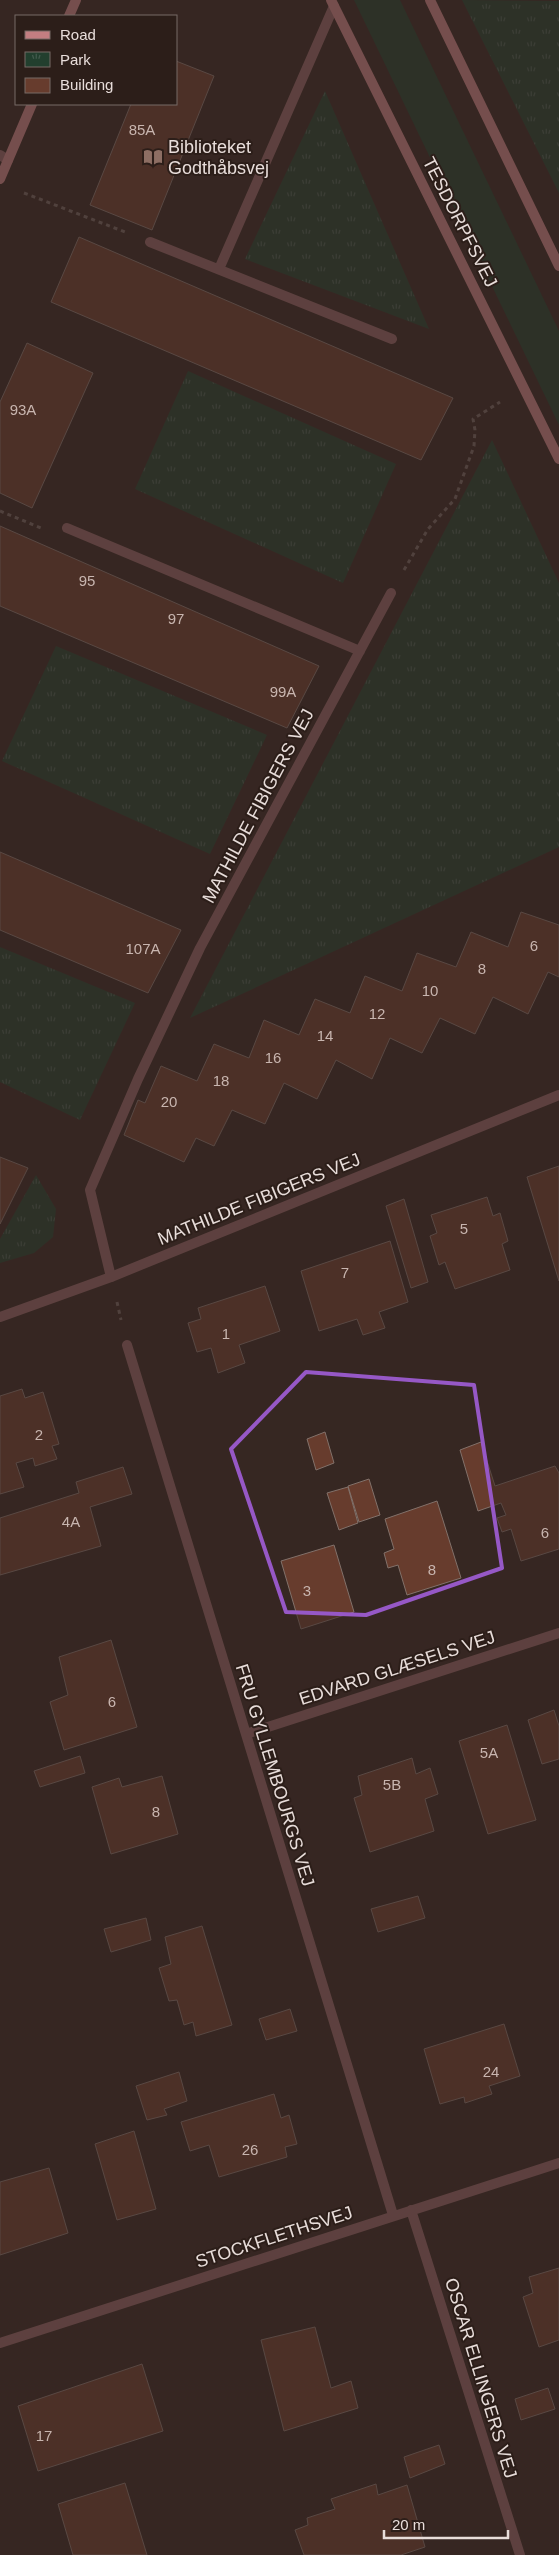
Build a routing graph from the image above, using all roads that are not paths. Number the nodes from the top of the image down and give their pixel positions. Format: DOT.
graph roads {
  1 [pos="76,0"];
  2 [pos="430,0"];
  3 [pos="333,3"];
  4 [pos="70,15"];
  5 [pos="31,105"];
  6 [pos="4,157"];
  7 [pos="0,179"];
  8 [pos="150,242"];
  9 [pos="559,266"];
  10 [pos="219,269"];
  11 [pos="392,339"];
  12 [pos="559,459"];
  13 [pos="68,528"];
  14 [pos="391,594"];
  15 [pos="360,651"];
  16 [pos="559,1095"];
  17 [pos="111,1277"];
  18 [pos="0,1317"];
  19 [pos="127,1345"];
  20 [pos="559,1633"];
  21 [pos="246,1734"];
  22 [pos="559,2162"];
  23 [pos="411,2210"];
  24 [pos="393,2216"];
  25 [pos="0,2343"];
  26 [pos="520,2555"];
  1 -- 4 [label="street"];
  2 -- 9 [label="street"];
  3 -- 10 [label="street"];
  3 -- 12 [label="street, TESDORPFSVEJ"];
  5 -- 6 [label="street"];
  6 -- 7 [label="street"];
  8 -- 10 [label="street"];
  10 -- 11 [label="street"];
  13 -- 15 [label="street"];
  14 -- 15 [label="street, MATHILDE FIBIGERS VEJ"];
  15 -- 17 [label="street, MATHILDE FIBIGERS VEJ"];
  16 -- 17 [label="street, MATHILDE FIBIGERS VEJ"];
  17 -- 18 [label="street, MATHILDE FIBIGERS VEJ"];
  19 -- 21 [label="street, FRU GYLLEMBOURGS VEJ"];
  20 -- 21 [label="street, EDVARD GLÆSELS VEJ"];
  21 -- 24 [label="street, FRU GYLLEMBOURGS VEJ"];
  22 -- 23 [label="street, STOCKFLETHSVEJ"];
  23 -- 24 [label="street, STOCKFLETHSVEJ"];
  23 -- 26 [label="street, OSCAR ELLINGERS VEJ"];
  24 -- 25 [label="street, STOCKFLETHSVEJ"];
}
